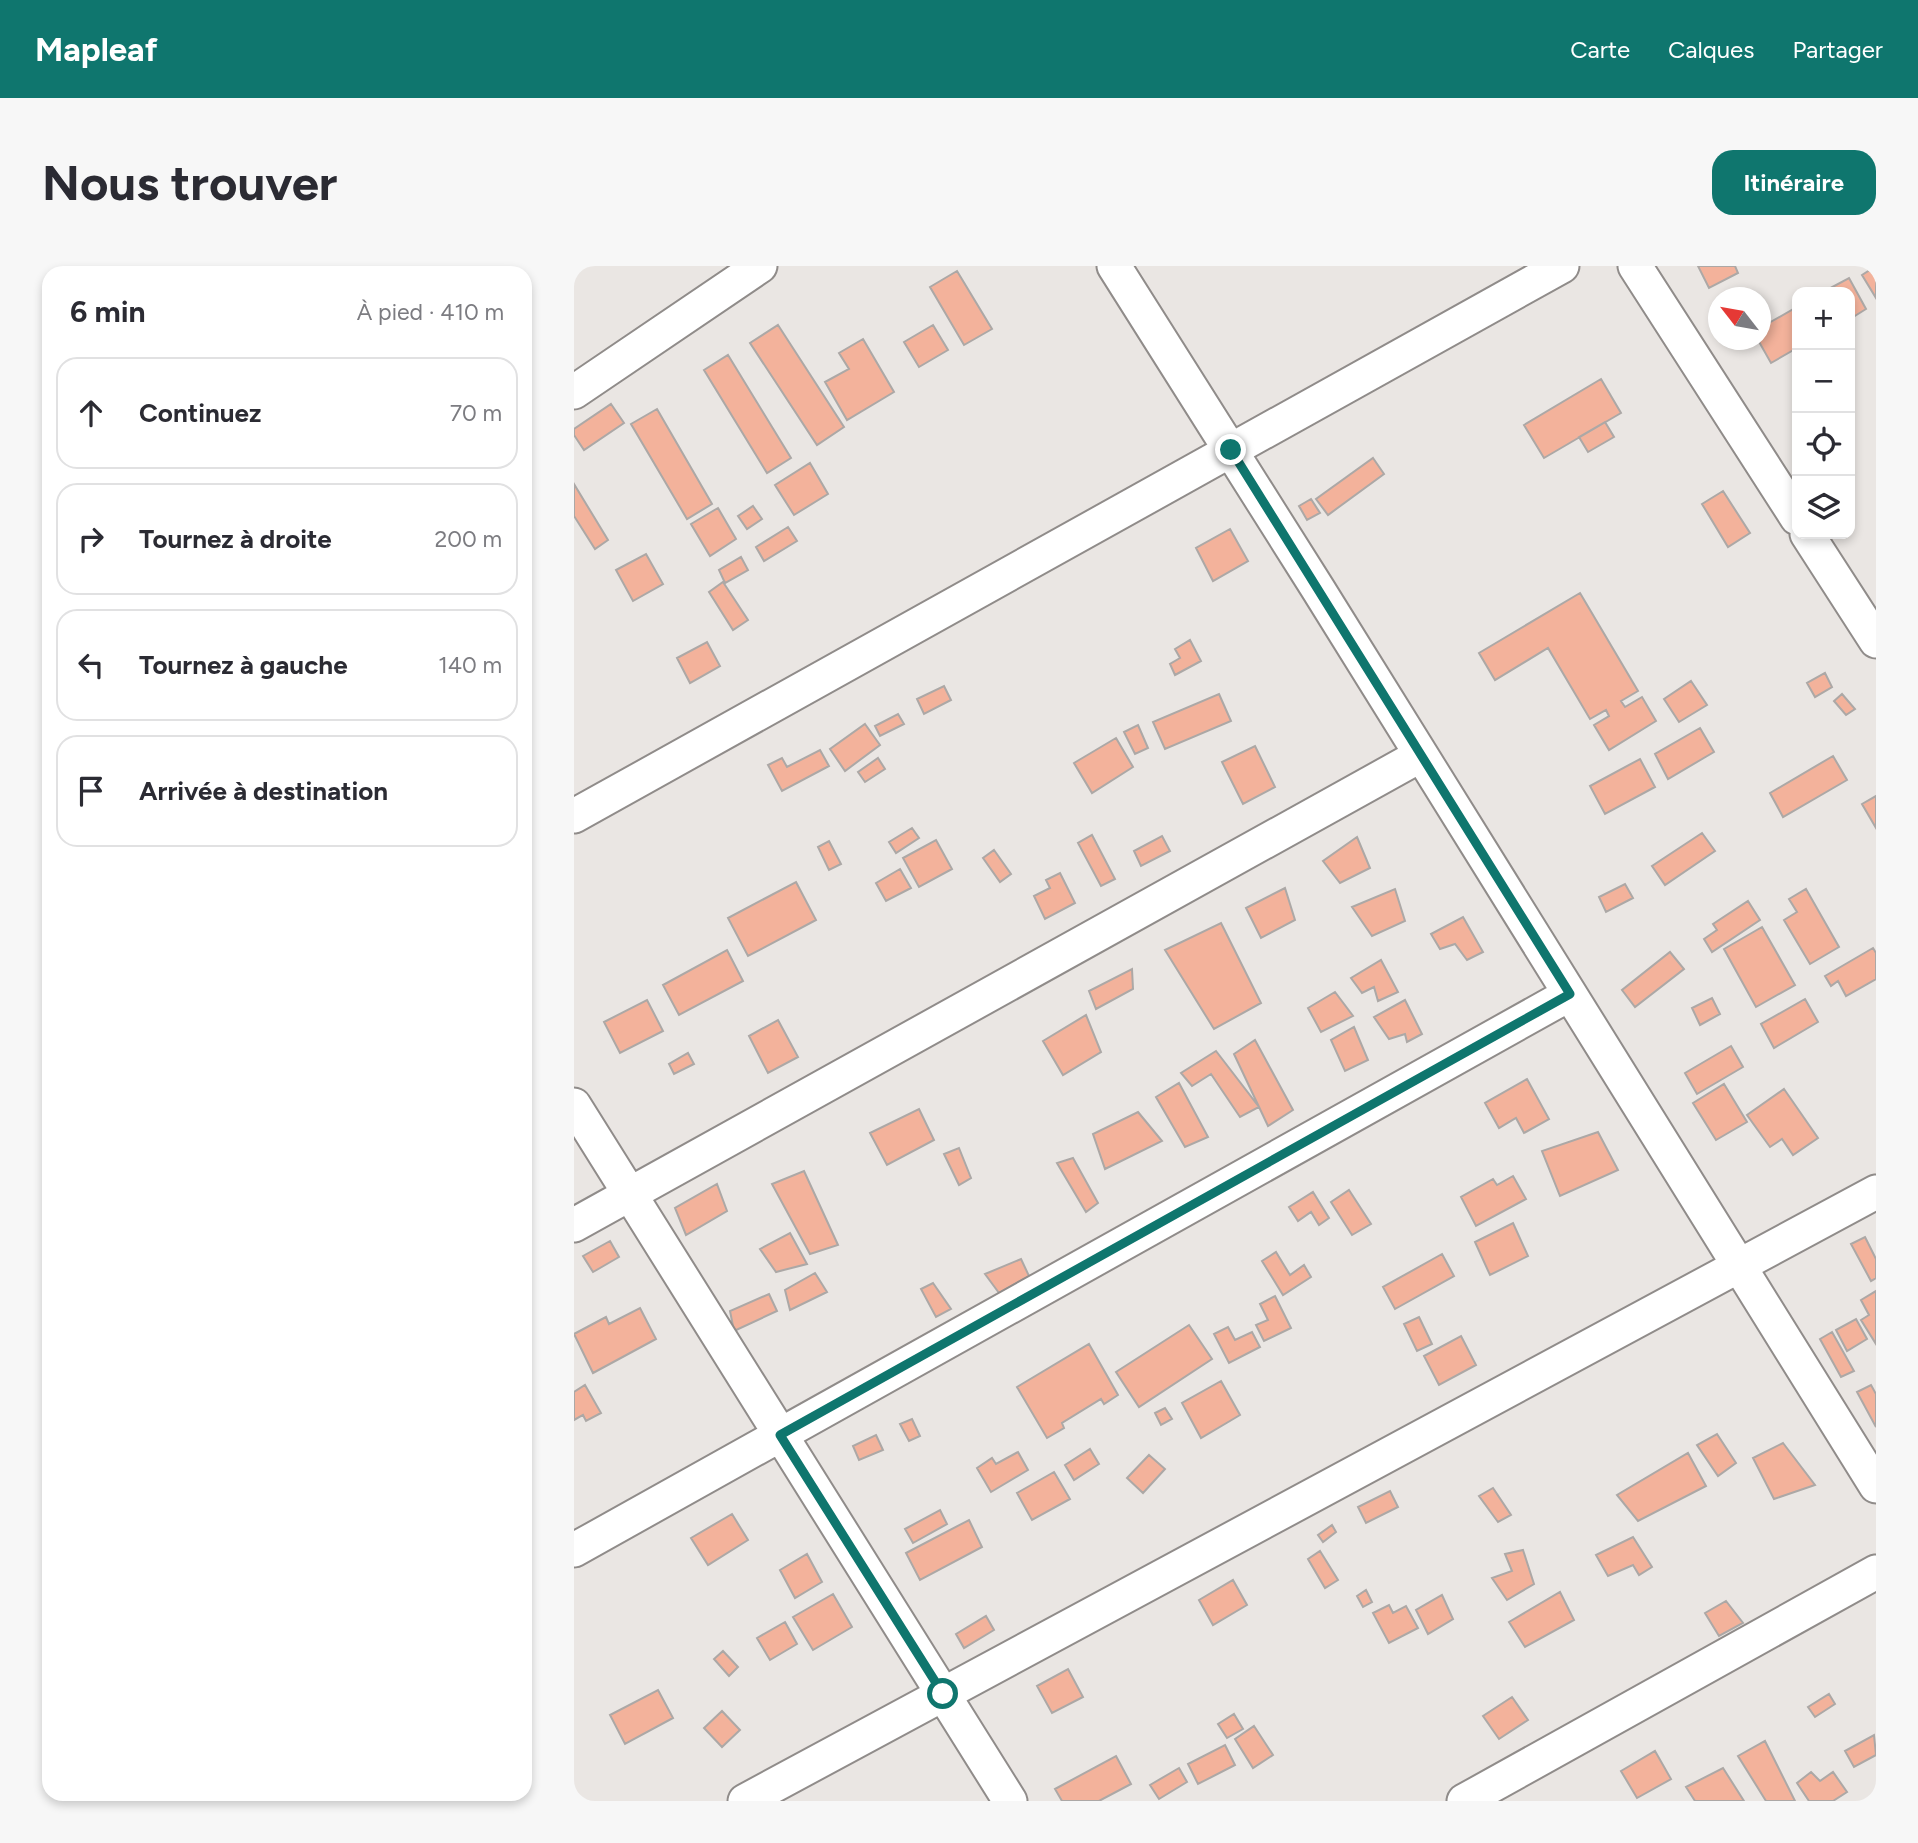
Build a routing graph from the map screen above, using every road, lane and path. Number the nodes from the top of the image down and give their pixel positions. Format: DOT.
graph roads {
  1 [pos="760,266"];
  2 [pos="1114,266"];
  3 [pos="1562,266"];
  4 [pos="1635,266"];
  5 [pos="574,392"];
  6 [pos="1231,450"];
  7 [pos="1792,511"];
  8 [pos="1810,539"];
  9 [pos="1876,641"];
  10 [pos="1421,755"];
  11 [pos="574,816"];
  12 [pos="1570,994"];
  13 [pos="574,1105"];
  14 [pos="1876,1192"];
  15 [pos="630,1194"];
  16 [pos="574,1225"];
  17 [pos="1739,1265"];
  18 [pos="780,1435"];
  19 [pos="1876,1486"];
  20 [pos="574,1550"];
  21 [pos="1876,1572"];
  22 [pos="943,1694"];
  23 [pos="745,1801"];
  24 [pos="1010,1801"];
  25 [pos="1464,1801"];
  1 -- 5 [label="street"];
  2 -- 6 [label="street"];
  3 -- 6 [label="street"];
  4 -- 7 [label="street"];
  6 -- 10 [label="street"];
  6 -- 11 [label="street"];
  8 -- 9 [label="street"];
  10 -- 12 [label="street"];
  10 -- 15 [label="street"];
  12 -- 17 [label="street"];
  12 -- 18 [label="street"];
  13 -- 15 [label="street"];
  14 -- 17 [label="street"];
  15 -- 16 [label="street"];
  15 -- 18 [label="street"];
  17 -- 19 [label="street"];
  17 -- 22 [label="street"];
  18 -- 20 [label="street"];
  18 -- 22 [label="street"];
  21 -- 25 [label="street"];
  22 -- 23 [label="street"];
  22 -- 24 [label="street"];
}
